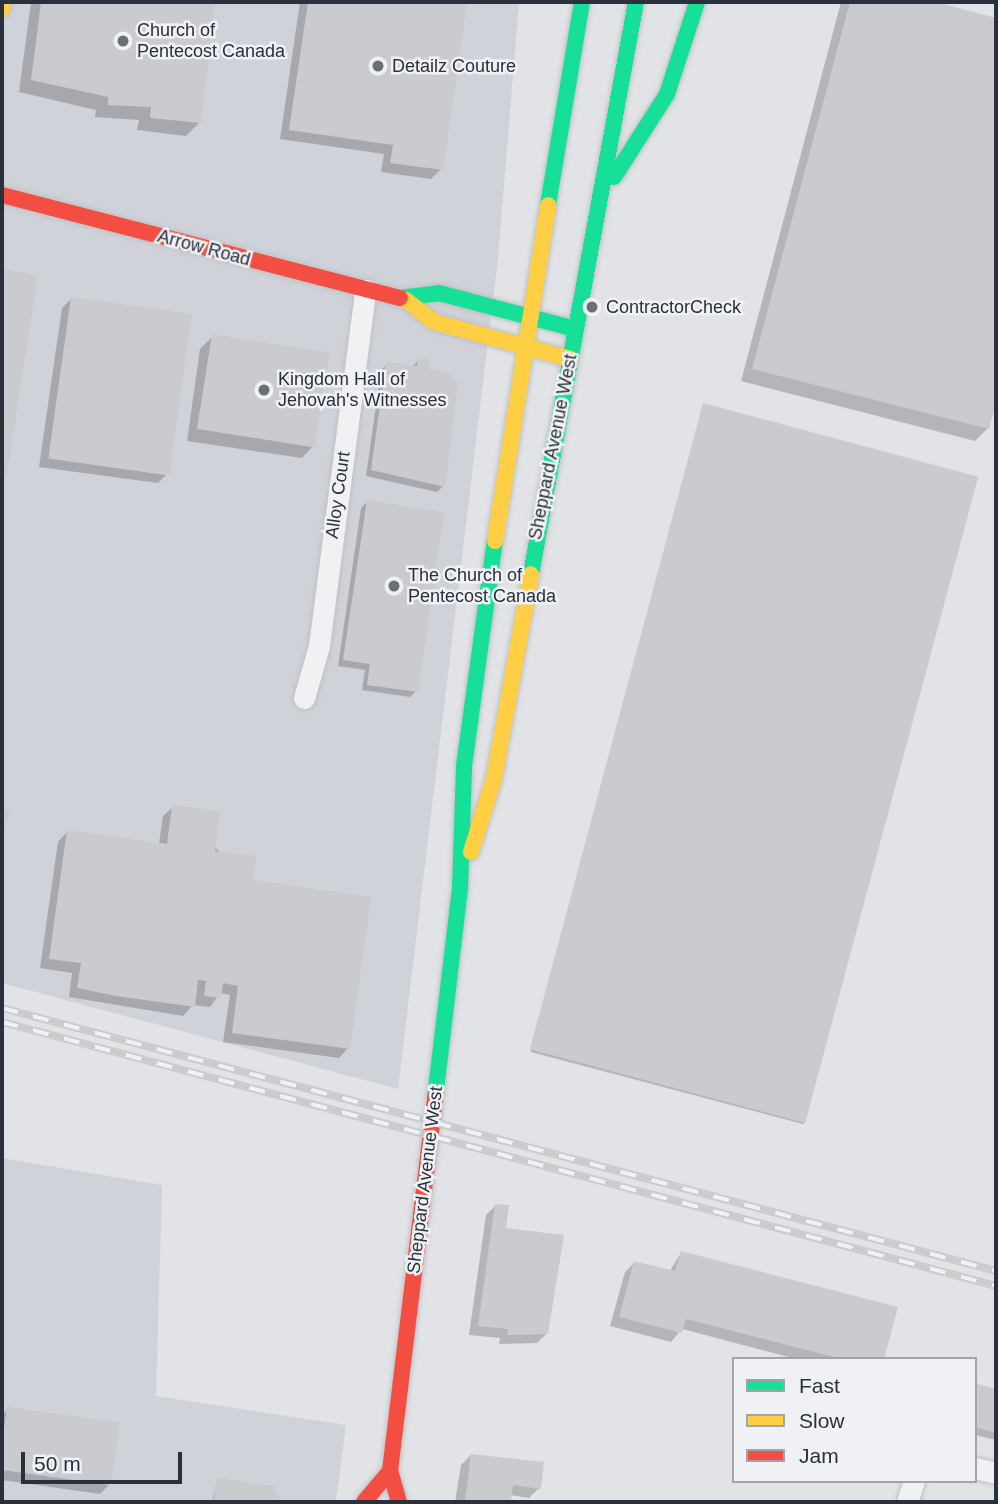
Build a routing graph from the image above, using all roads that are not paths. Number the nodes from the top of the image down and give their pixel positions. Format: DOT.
graph roads {
  1 [pos="3,2"];
  2 [pos="582,2"];
  3 [pos="636,2"];
  4 [pos="697,2"];
  5 [pos="2,9"];
  6 [pos="2,195"];
  7 [pos="602,202"];
  8 [pos="365,290"];
  9 [pos="406,300"];
  10 [pos="530,315"];
  11 [pos="575,329"];
  12 [pos="523,350"];
  13 [pos="570,359"];
  14 [pos="304,698"];
  15 [pos="460,890"];
  16 [pos="977,1468"];
  17 [pos="390,1471"];
  18 [pos="996,1473"];
  19 [pos="913,1483"];
  20 [pos="364,1502"];
  21 [pos="399,1502"];
  22 [pos="907,1502"];
  1 -- 5 [label="main road"];
  2 -- 10 [label="main road, Sheppard Avenue West"];
  3 -- 7 [label="main road, Sheppard Avenue West"];
  4 -- 7 [label="main road"];
  6 -- 8 [label="main road, Arrow Road"];
  7 -- 11 [label="main road, Sheppard Avenue West"];
  8 -- 9 [label="main road, Arrow Road"];
  8 -- 14 [label="street, Alloy Court"];
  9 -- 10 [label="main road, Arrow Road"];
  9 -- 12 [label="main road, Arrow Road"];
  10 -- 11 [label="main road, Arrow Road"];
  10 -- 12 [label="main road, Sheppard Avenue West"];
  11 -- 13 [label="main road, Sheppard Avenue West"];
  12 -- 13 [label="main road, Arrow Road"];
  12 -- 15 [label="main road, Sheppard Avenue West"];
  13 -- 15 [label="main road, Sheppard Avenue West"];
  15 -- 17 [label="main road, Sheppard Avenue West"];
  16 -- 18 [label="street"];
  17 -- 20 [label="main road"];
  17 -- 21 [label="main road, Sheppard Avenue West"];
  19 -- 22 [label="street"];
}
